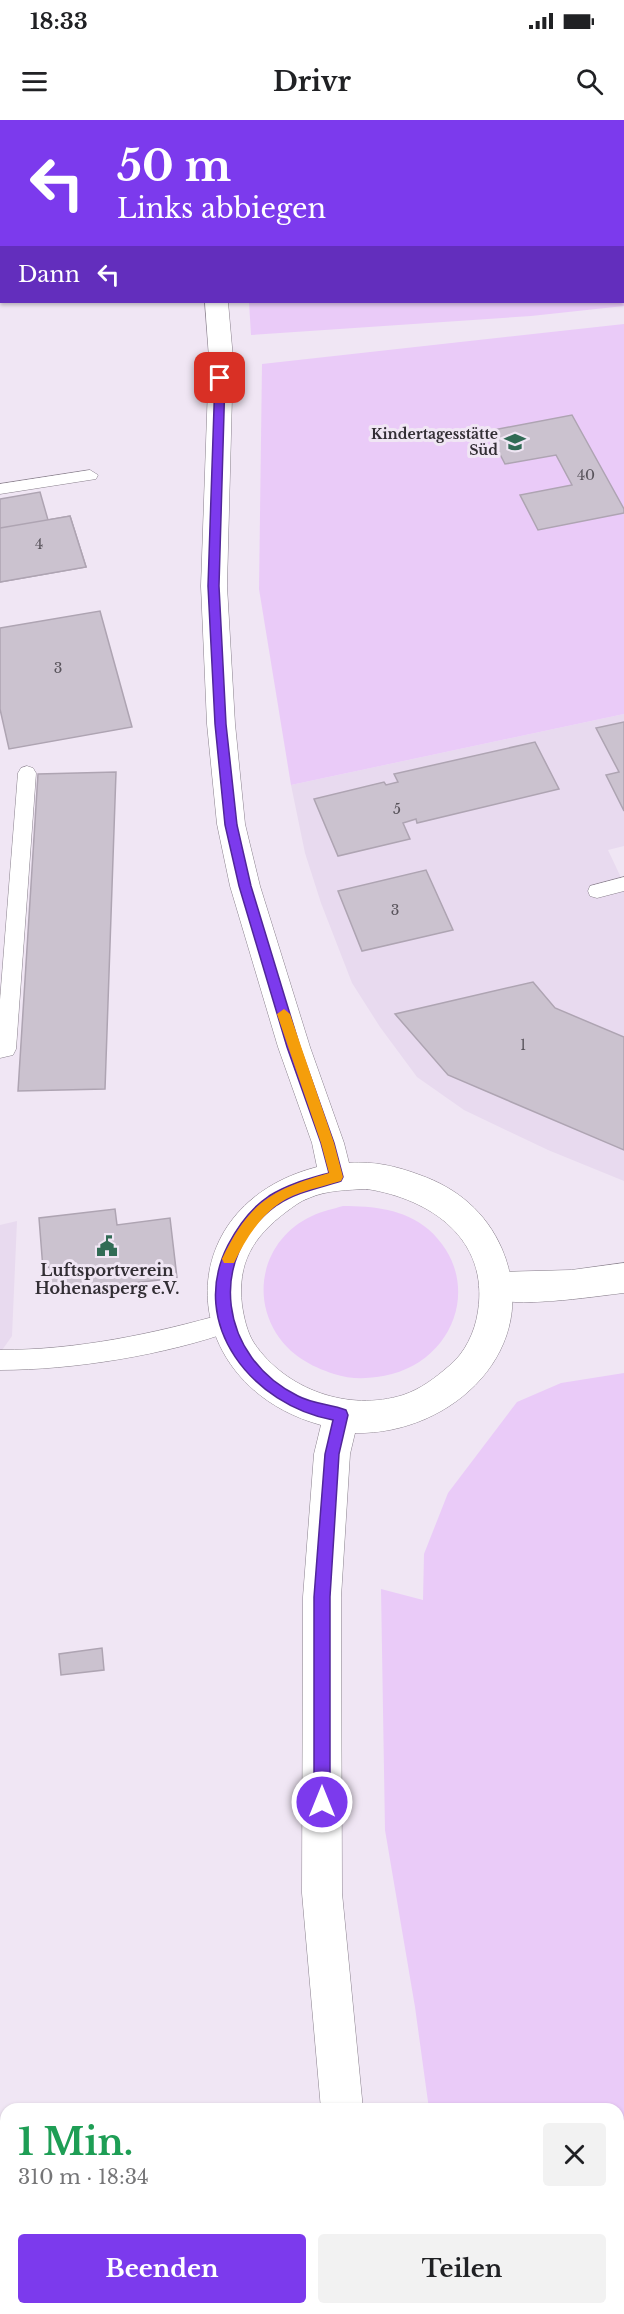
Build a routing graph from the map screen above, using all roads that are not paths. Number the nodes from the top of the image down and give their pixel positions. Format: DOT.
graph roads {
  1 [pos="216,303"];
  2 [pos="90,475"];
  3 [pos="0,489"];
  4 [pos="27,773"];
  5 [pos="624,884"];
  6 [pos="597,891"];
  7 [pos="0,1050"];
  8 [pos="336,1177"];
  9 [pos="624,1278"];
  10 [pos="496,1287"];
  11 [pos="227,1323"];
  12 [pos="0,1360"];
  13 [pos="341,1415"];
  14 [pos="341,2103"];
  1 -- 8 [label="main road"];
  2 -- 3 [label="lane"];
  4 -- 7 [label="lane"];
  5 -- 6 [label="lane"];
  8 -- 10 [label="main road"];
  8 -- 11 [label="main road"];
  9 -- 10 [label="main road"];
  10 -- 13 [label="main road"];
  11 -- 12 [label="lane"];
  11 -- 13 [label="main road"];
  13 -- 14 [label="main road"];
}
